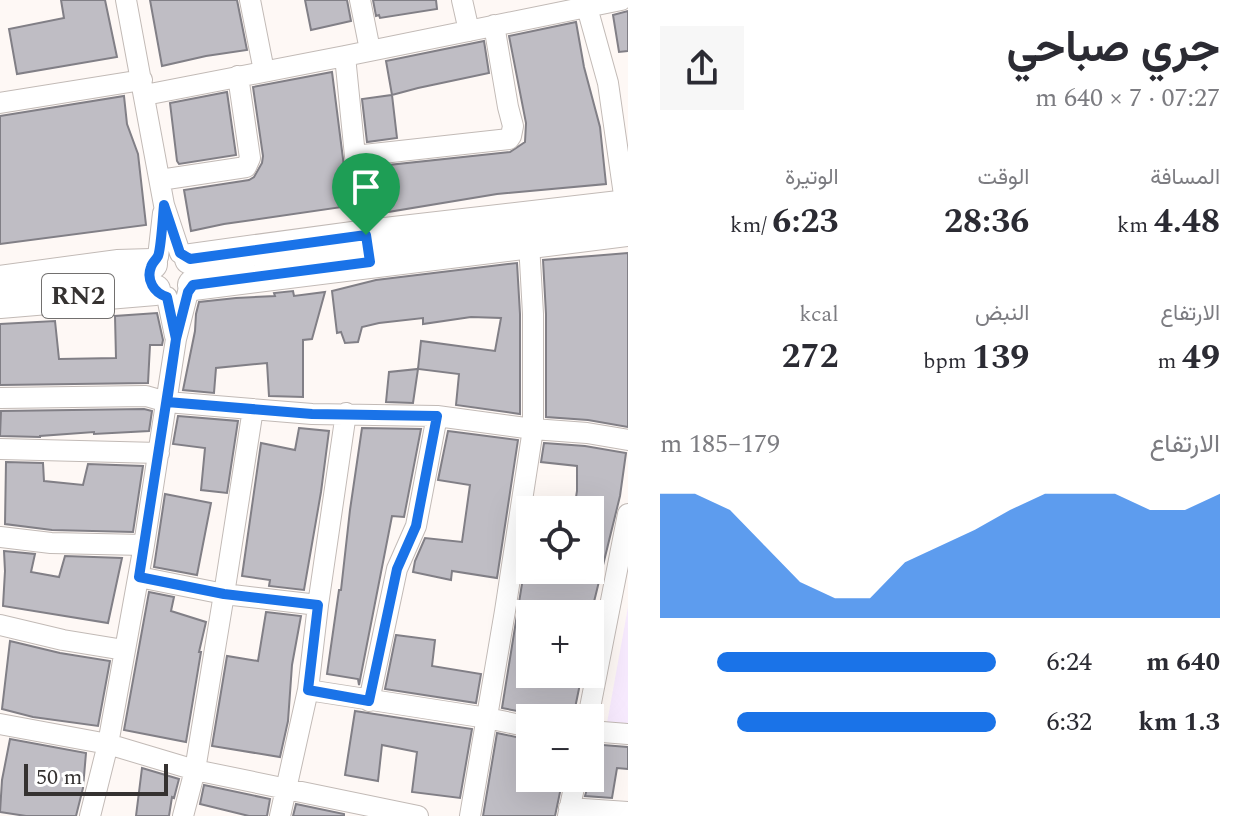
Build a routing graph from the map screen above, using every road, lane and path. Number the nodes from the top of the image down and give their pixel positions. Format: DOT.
graph roads {
  1 [pos="126,0"];
  2 [pos="250,0"];
  3 [pos="360,0"];
  4 [pos="462,0"];
  5 [pos="621,0"];
  6 [pos="586,3"];
  7 [pos="494,25"];
  8 [pos="469,31"];
  9 [pos="370,50"];
  10 [pos="345,56"];
  11 [pos="264,71"];
  12 [pos="238,76"];
  13 [pos="618,81"];
  14 [pos="144,87"];
  15 [pos="0,103"];
  16 [pos="355,156"];
  17 [pos="160,180"];
  18 [pos="627,216"];
  19 [pos="529,243"];
  20 [pos="368,249"];
  21 [pos="173,275"];
  22 [pos="0,281"];
  23 [pos="0,303"];
  24 [pos="0,398"];
  25 [pos="167,402"];
  26 [pos="253,409"];
  27 [pos="346,413"];
  28 [pos="437,416"];
  29 [pos="533,429"];
  30 [pos="628,440"];
  31 [pos="0,449"];
  32 [pos="159,453"];
  33 [pos="628,514"];
  34 [pos="0,537"];
  35 [pos="144,545"];
  36 [pos="139,577"];
  37 [pos="224,594"];
  38 [pos="318,605"];
  39 [pos="0,625"];
  40 [pos="124,650"];
  41 [pos="308,690"];
  42 [pos="369,701"];
  43 [pos="591,704"];
  44 [pos="487,718"];
  45 [pos="0,724"];
  46 [pos="516,724"];
  47 [pos="604,732"];
  48 [pos="628,734"];
  49 [pos="108,744"];
  50 [pos="195,770"];
  51 [pos="287,790"];
  52 [pos="573,792"];
  53 [pos="377,812"];
  54 [pos="569,812"];
  55 [pos="628,812"];
  56 [pos="90,816"];
  57 [pos="183,816"];
  58 [pos="280,816"];
  59 [pos="418,816"];
  60 [pos="470,816"];
  1 -- 14 [label="street"];
  2 -- 11 [label="street"];
  3 -- 9 [label="street"];
  4 -- 8 [label="street"];
  5 -- 6 [label="street"];
  6 -- 7 [label="street"];
  6 -- 13 [label="street"];
  7 -- 8 [label="street"];
  7 -- 16 [label="street"];
  8 -- 9 [label="street"];
  9 -- 10 [label="street"];
  10 -- 11 [label="street"];
  10 -- 16 [label="street"];
  11 -- 12 [label="street"];
  12 -- 14 [label="street"];
  12 -- 17 [label="street"];
  13 -- 18 [label="street"];
  14 -- 15 [label="street"];
  14 -- 17 [label="street"];
  16 -- 20 [label="street"];
  17 -- 21 [label="street"];
  18 -- 19 [label="main road, RN2"];
  18 -- 20 [label="main road, RN2"];
  19 -- 20 [label="main road, RN2"];
  19 -- 29 [label="street"];
  20 -- 21 [label="main road, RN2"];
  21 -- 22 [label="main road, RN2"];
  21 -- 23 [label="main road, RN2"];
  21 -- 25 [label="street"];
  24 -- 25 [label="street"];
  25 -- 26 [label="street"];
  25 -- 32 [label="street"];
  26 -- 27 [label="street"];
  26 -- 37 [label="street"];
  27 -- 28 [label="street"];
  27 -- 38 [label="street"];
  28 -- 29 [label="street"];
  28 -- 42 [label="street"];
  29 -- 30 [label="street"];
  29 -- 44 [label="street"];
  31 -- 32 [label="street"];
  32 -- 35 [label="street"];
  33 -- 43 [label="street"];
  34 -- 35 [label="street"];
  35 -- 36 [label="street"];
  36 -- 37 [label="street"];
  36 -- 40 [label="street"];
  37 -- 38 [label="street"];
  37 -- 50 [label="street"];
  38 -- 41 [label="street"];
  39 -- 40 [label="street"];
  40 -- 49 [label="street"];
  41 -- 42 [label="street"];
  41 -- 51 [label="street"];
  42 -- 44 [label="street"];
  44 -- 46 [label="street"];
  44 -- 60 [label="street"];
  45 -- 49 [label="street"];
  47 -- 48 [label="street"];
  49 -- 50 [label="street"];
  49 -- 56 [label="street"];
  50 -- 51 [label="street"];
  50 -- 57 [label="street"];
  51 -- 53 [label="street"];
  51 -- 58 [label="street"];
  52 -- 54 [label="street"];
  53 -- 59 [label="street"];
  54 -- 55 [label="street"];
}
